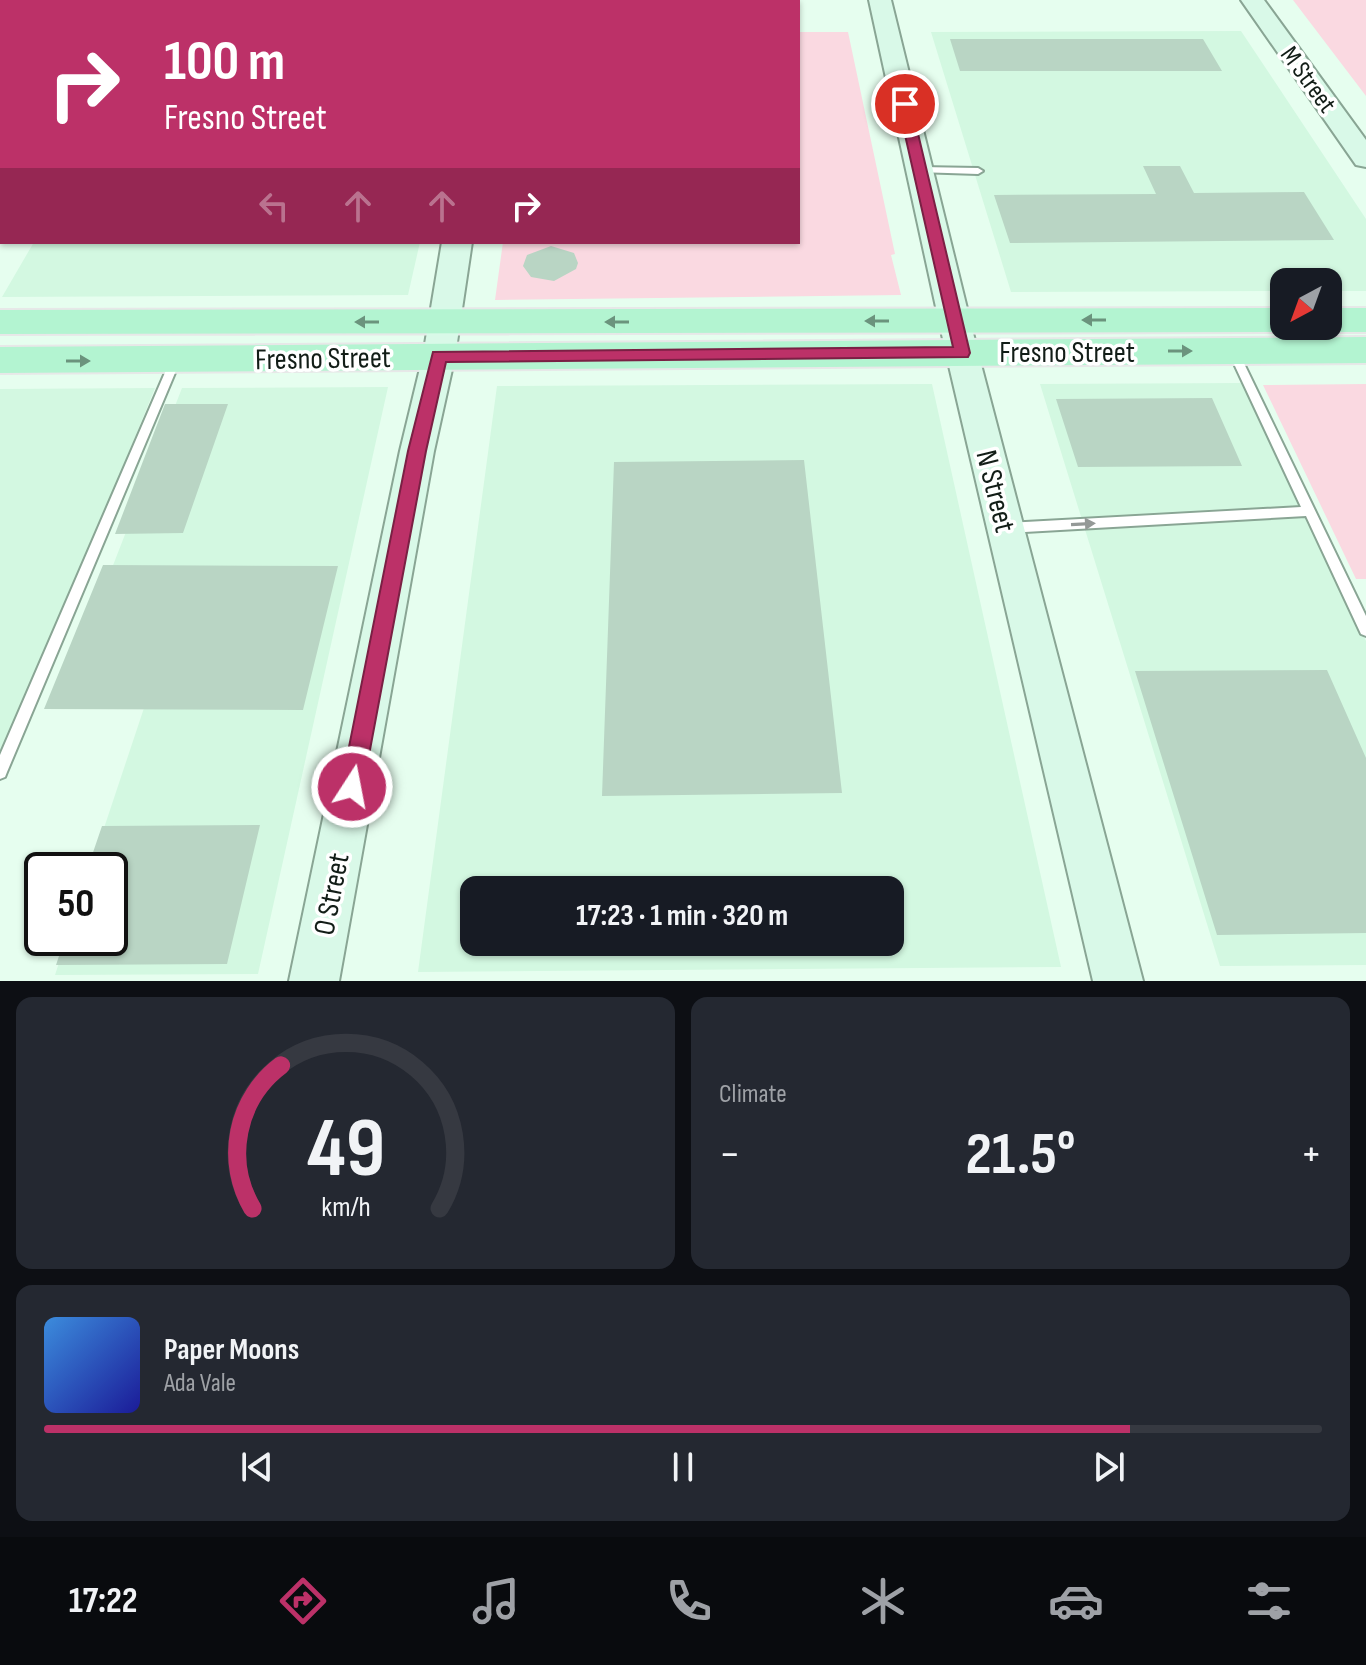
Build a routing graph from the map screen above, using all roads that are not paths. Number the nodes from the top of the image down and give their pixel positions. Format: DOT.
graph roads {
  1 [pos="880,0"];
  2 [pos="1252,0"];
  3 [pos="1366,159"];
  4 [pos="920,170"];
  5 [pos="978,171"];
  6 [pos="457,244"];
  7 [pos="1342,320"];
  8 [pos="1366,320"];
  9 [pos="1270,321"];
  10 [pos="0,322"];
  11 [pos="959,337"];
  12 [pos="442,339"];
  13 [pos="1366,350"];
  14 [pos="1233,351"];
  15 [pos="0,360"];
  16 [pos="175,361"];
  17 [pos="1309,511"];
  18 [pos="1005,528"];
  19 [pos="1366,630"];
  20 [pos="0,772"];
  21 [pos="314,981"];
  22 [pos="1118,981"];
  1 -- 4 [label="street, N Street"];
  2 -- 3 [label="street, M Street"];
  4 -- 5 [label="lane"];
  4 -- 11 [label="street, N Street"];
  6 -- 12 [label="street, O Street"];
  7 -- 8 [label="main road"];
  9 -- 11 [label="main road, Fresno Street, one-way"];
  12 -- 10 [label="main road, Fresno Street, one-way"];
  11 -- 12 [label="main road, Fresno Street"];
  11 -- 14 [label="main road, Fresno Street, one-way"];
  11 -- 18 [label="street, N Street"];
  12 -- 16 [label="main road, Fresno Street"];
  12 -- 21 [label="street, O Street"];
  13 -- 14 [label="main road, Fresno Street"];
  14 -- 17 [label="lane"];
  15 -- 16 [label="main road, Fresno Street, one-way"];
  16 -- 20 [label="lane"];
  18 -- 17 [label="lane, one-way"];
  17 -- 19 [label="lane"];
  18 -- 22 [label="street, N Street"];
}
